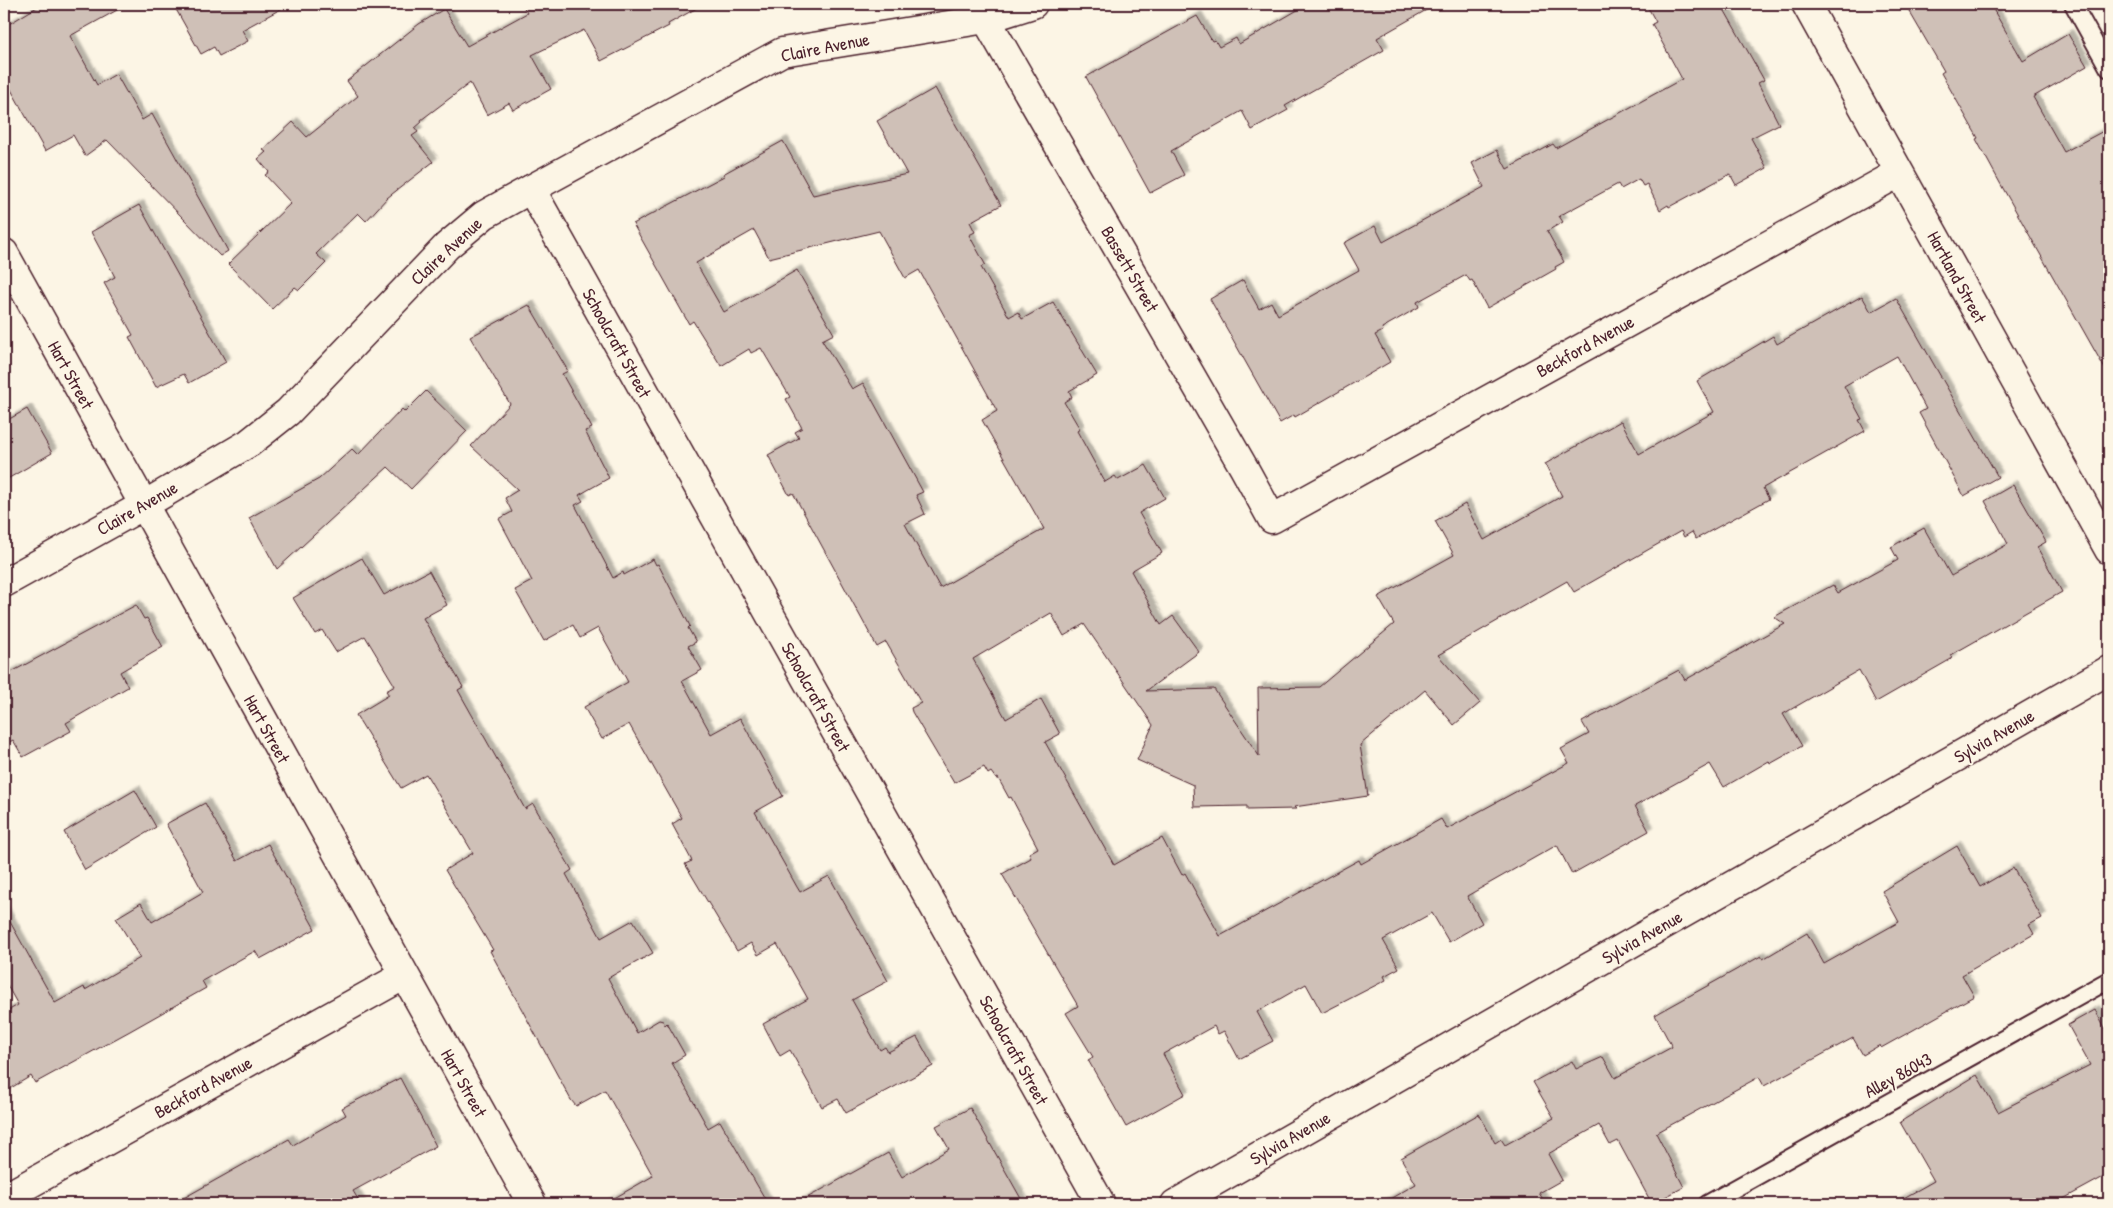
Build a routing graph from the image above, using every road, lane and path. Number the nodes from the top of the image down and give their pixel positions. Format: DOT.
graph roads {
  1 [pos="1033,4"];
  2 [pos="1806,4"];
  3 [pos="2073,4"];
  4 [pos="986,19"];
  5 [pos="2109,69"];
  6 [pos="1899,173"];
  7 [pos="530,189"];
  8 [pos="4,253"];
  9 [pos="144,505"];
  10 [pos="1272,519"];
  11 [pos="2109,550"];
  12 [pos="4,583"];
  13 [pos="2109,670"];
  14 [pos="403,976"];
  15 [pos="2109,980"];
  16 [pos="4,1198"];
  17 [pos="532,1204"];
  18 [pos="1101,1204"];
  19 [pos="1175,1204"];
  20 [pos="1707,1204"];
  1 -- 4 [label="street, Claire Avenue"];
  2 -- 6 [label="street, Hartland Street"];
  3 -- 5 [label="lane"];
  4 -- 7 [label="street, Claire Avenue"];
  4 -- 10 [label="street, Bassett Street"];
  6 -- 10 [label="street, Beckford Avenue"];
  6 -- 11 [label="street, Hartland Street"];
  7 -- 9 [label="street, Claire Avenue"];
  7 -- 18 [label="street, Schoolcraft Street"];
  8 -- 9 [label="street, Hart Street"];
  9 -- 12 [label="street, Claire Avenue"];
  9 -- 14 [label="street, Hart Street"];
  13 -- 19 [label="street, Sylvia Avenue"];
  14 -- 16 [label="street, Beckford Avenue"];
  14 -- 17 [label="street, Hart Street"];
  15 -- 20 [label="lane, Alley 86043"];
}
